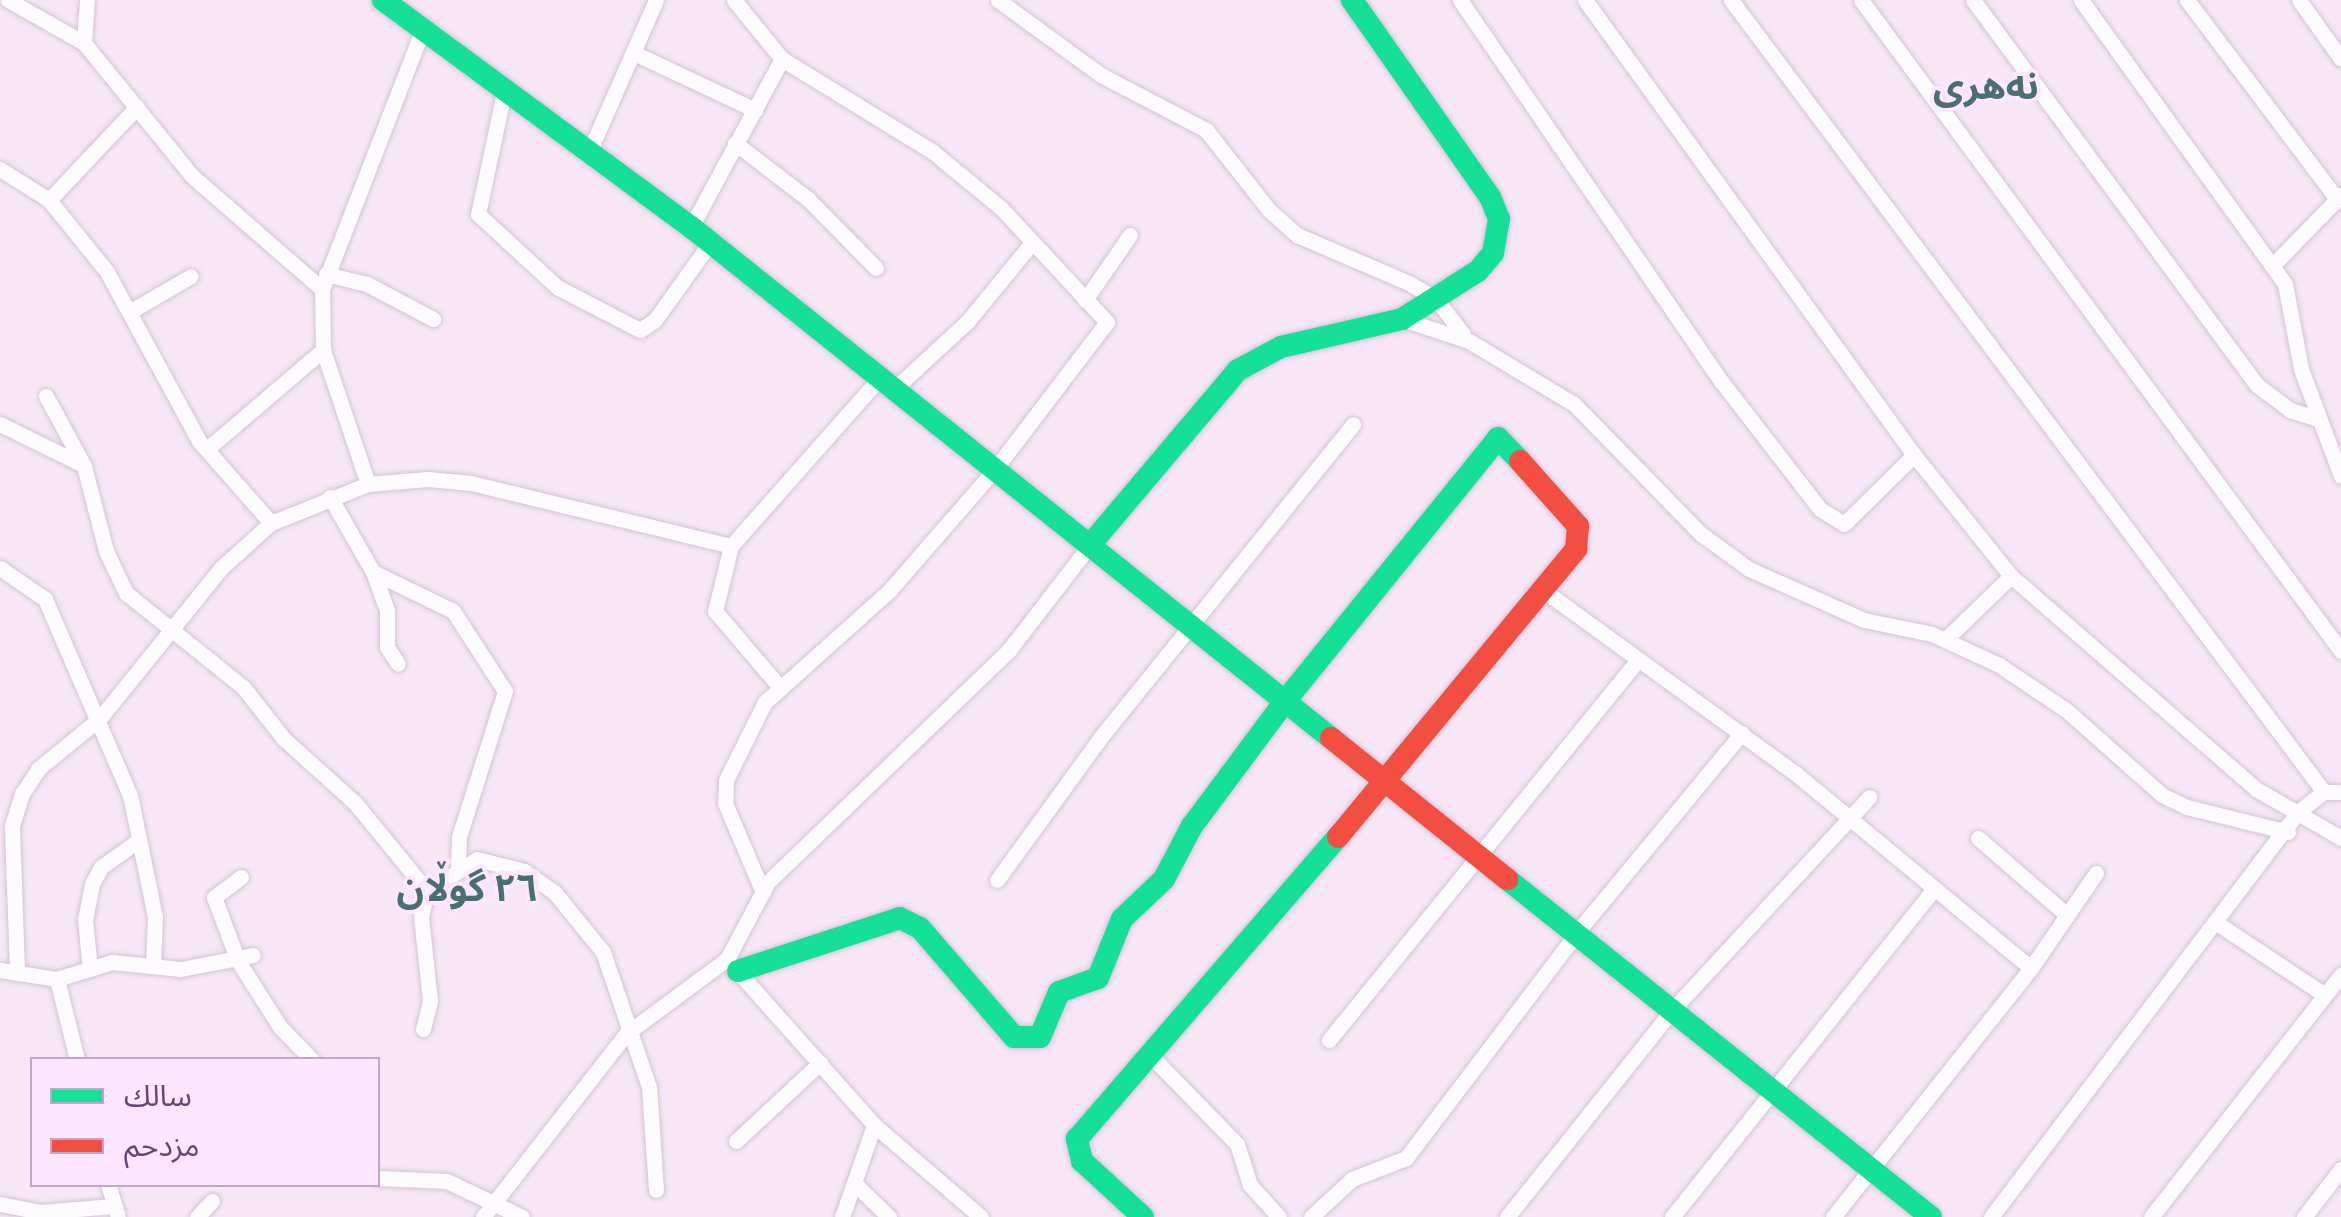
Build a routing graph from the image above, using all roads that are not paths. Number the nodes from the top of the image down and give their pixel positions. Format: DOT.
graph roads {
  1 [pos="8,0"];
  2 [pos="87,0"];
  3 [pos="383,0"];
  4 [pos="656,0"];
  5 [pos="734,0"];
  6 [pos="998,0"];
  7 [pos="1352,0"];
  8 [pos="1460,0"];
  9 [pos="1585,0"];
  10 [pos="1731,0"];
  11 [pos="1861,0"];
  12 [pos="1973,0"];
  13 [pos="2081,0"];
  14 [pos="2187,0"];
  15 [pos="2299,0"];
  16 [pos="422,32"];
  17 [pos="84,43"];
  18 [pos="634,53"];
  19 [pos="782,59"];
  20 [pos="2341,59"];
  21 [pos="504,92"];
  22 [pos="137,107"];
  23 [pos="754,110"];
  24 [pos="735,143"];
  25 [pos="589,152"];
  26 [pos="0,169"];
  27 [pos="2338,197"];
  28 [pos="49,200"];
  29 [pos="690,227"];
  30 [pos="1130,235"];
  31 [pos="710,243"];
  32 [pos="1030,245"];
  33 [pos="2273,265"];
  34 [pos="876,268"];
  35 [pos="191,276"];
  36 [pos="324,281"];
  37 [pos="1436,299"];
  38 [pos="1085,300"];
  39 [pos="132,311"];
  40 [pos="1402,318"];
  41 [pos="434,319"];
  42 [pos="1470,341"];
  43 [pos="323,350"];
  44 [pos="886,385"];
  45 [pos="46,396"];
  46 [pos="2317,419"];
  47 [pos="0,424"];
  48 [pos="1353,424"];
  49 [pos="208,449"];
  50 [pos="2334,452"];
  51 [pos="1914,454"];
  52 [pos="84,466"];
  53 [pos="995,470"];
  54 [pos="2341,476"];
  55 [pos="368,484"];
  56 [pos="330,497"];
  57 [pos="271,523"];
  58 [pos="1090,545"];
  59 [pos="731,546"];
  60 [pos="0,568"];
  61 [pos="373,572"];
  62 [pos="2011,576"];
  63 [pos="1543,590"];
  64 [pos="1191,625"];
  65 [pos="172,626"];
  66 [pos="1945,640"];
  67 [pos="2341,651"];
  68 [pos="1638,660"];
  69 [pos="398,664"];
  70 [pos="778,685"];
  71 [pos="1286,700"];
  72 [pos="100,718"];
  73 [pos="1742,733"];
  74 [pos="1388,780"];
  75 [pos="2333,792"];
  76 [pos="1869,796"];
  77 [pos="2298,812"];
  78 [pos="1848,818"];
  79 [pos="2288,832"];
  80 [pos="1978,838"];
  81 [pos="2341,838"];
  82 [pos="139,840"];
  83 [pos="1482,856"];
  84 [pos="458,867"];
  85 [pos="2096,873"];
  86 [pos="240,877"];
  87 [pos="997,880"];
  88 [pos="1934,890"];
  89 [pos="426,891"];
  90 [pos="762,892"];
  91 [pos="2068,915"];
  92 [pos="2218,924"];
  93 [pos="1578,931"];
  94 [pos="246,958"];
  95 [pos="154,965"];
  96 [pos="732,965"];
  97 [pos="2031,968"];
  98 [pos="90,969"];
  99 [pos="8,970"];
  100 [pos="2341,974"];
  101 [pos="57,978"];
  102 [pos="2325,994"];
  103 [pos="1673,1009"];
  104 [pos="423,1030"];
  105 [pos="627,1033"];
  106 [pos="1329,1040"];
  107 [pos="1150,1056"];
  108 [pos="76,1057"];
  109 [pos="309,1057"];
  110 [pos="820,1063"];
  111 [pos="1774,1090"];
  112 [pos="874,1125"];
  113 [pos="736,1142"];
  114 [pos="2341,1169"];
  115 [pos="1872,1170"];
  116 [pos="380,1178"];
  117 [pos="854,1183"];
  118 [pos="109,1187"];
  119 [pos="656,1190"];
  120 [pos="212,1201"];
  121 [pos="495,1201"];
  122 [pos="0,1204"];
  123 [pos="116,1211"];
  124 [pos="197,1217"];
  125 [pos="482,1217"];
  126 [pos="522,1217"];
  127 [pos="842,1217"];
  128 [pos="889,1217"];
  129 [pos="981,1217"];
  130 [pos="1143,1217"];
  131 [pos="1280,1217"];
  132 [pos="1311,1217"];
  133 [pos="1507,1217"];
  134 [pos="1672,1217"];
  135 [pos="1834,1217"];
  136 [pos="1931,1217"];
  137 [pos="1990,1217"];
  138 [pos="2151,1217"];
  139 [pos="2304,1217"];
  1 -- 17 [label="street"];
  2 -- 17 [label="street"];
  3 -- 16 [label="street"];
  4 -- 18 [label="street"];
  5 -- 19 [label="street"];
  6 -- 37 [label="street"];
  7 -- 37 [label="street"];
  8 -- 51 [label="street"];
  9 -- 51 [label="street"];
  10 -- 75 [label="street"];
  11 -- 67 [label="street"];
  12 -- 46 [label="street"];
  13 -- 33 [label="street"];
  14 -- 27 [label="street"];
  15 -- 20 [label="street"];
  16 -- 21 [label="street"];
  16 -- 36 [label="street"];
  17 -- 22 [label="street"];
  18 -- 23 [label="street"];
  18 -- 25 [label="street"];
  19 -- 23 [label="street"];
  19 -- 32 [label="street"];
  21 -- 25 [label="street"];
  21 -- 31 [label="street"];
  22 -- 28 [label="street"];
  22 -- 36 [label="street"];
  23 -- 24 [label="street"];
  24 -- 29 [label="street"];
  24 -- 34 [label="street"];
  25 -- 29 [label="street"];
  26 -- 28 [label="street"];
  27 -- 33 [label="street"];
  28 -- 39 [label="street"];
  29 -- 31 [label="street"];
  30 -- 38 [label="street"];
  31 -- 44 [label="street"];
  32 -- 38 [label="street"];
  32 -- 44 [label="street"];
  33 -- 46 [label="street"];
  35 -- 39 [label="street"];
  36 -- 41 [label="street"];
  36 -- 43 [label="street"];
  37 -- 40 [label="street"];
  37 -- 42 [label="street"];
  38 -- 53 [label="street"];
  39 -- 49 [label="street"];
  40 -- 42 [label="street"];
  40 -- 58 [label="street"];
  42 -- 66 [label="street"];
  43 -- 49 [label="street"];
  43 -- 55 [label="street"];
  44 -- 53 [label="street"];
  44 -- 59 [label="street"];
  45 -- 52 [label="street"];
  46 -- 50 [label="street"];
  47 -- 52 [label="street"];
  48 -- 64 [label="street"];
  49 -- 57 [label="street"];
  50 -- 54 [label="street"];
  51 -- 62 [label="street"];
  52 -- 65 [label="street"];
  53 -- 58 [label="street"];
  53 -- 70 [label="street"];
  55 -- 56 [label="street"];
  55 -- 59 [label="street"];
  56 -- 57 [label="street"];
  56 -- 61 [label="street"];
  57 -- 65 [label="street"];
  58 -- 64 [label="street"];
  58 -- 90 [label="street"];
  59 -- 70 [label="street"];
  60 -- 72 [label="street"];
  61 -- 69 [label="street"];
  61 -- 84 [label="street"];
  62 -- 66 [label="street"];
  62 -- 77 [label="street"];
  63 -- 68 [label="street"];
  63 -- 71 [label="street"];
  63 -- 74 [label="street"];
  64 -- 71 [label="street"];
  64 -- 87 [label="street"];
  65 -- 72 [label="street"];
  65 -- 89 [label="street"];
  66 -- 79 [label="street"];
  68 -- 73 [label="street"];
  68 -- 83 [label="street"];
  70 -- 90 [label="street"];
  71 -- 74 [label="street"];
  71 -- 96 [label="street"];
  72 -- 82 [label="street"];
  72 -- 99 [label="street"];
  73 -- 78 [label="street"];
  73 -- 93 [label="street"];
  74 -- 83 [label="street"];
  74 -- 107 [label="street"];
  75 -- 77 [label="street"];
  76 -- 78 [label="street"];
  77 -- 79 [label="street"];
  77 -- 81 [label="street"];
  78 -- 88 [label="street"];
  78 -- 103 [label="street"];
  79 -- 92 [label="street"];
  80 -- 91 [label="street"];
  82 -- 95 [label="street"];
  82 -- 98 [label="street"];
  83 -- 93 [label="street"];
  83 -- 106 [label="street"];
  84 -- 89 [label="street"];
  84 -- 105 [label="street"];
  85 -- 91 [label="street"];
  86 -- 94 [label="street"];
  88 -- 97 [label="street"];
  88 -- 111 [label="street"];
  89 -- 104 [label="street"];
  90 -- 96 [label="street"];
  91 -- 97 [label="street"];
  92 -- 102 [label="street"];
  92 -- 137 [label="street"];
  93 -- 103 [label="street"];
  93 -- 132 [label="street"];
  94 -- 95 [label="street"];
  94 -- 109 [label="street"];
  95 -- 98 [label="street"];
  96 -- 105 [label="street"];
  96 -- 110 [label="street"];
  97 -- 115 [label="street"];
  98 -- 101 [label="street"];
  99 -- 101 [label="street"];
  100 -- 102 [label="street"];
  101 -- 108 [label="street"];
  102 -- 138 [label="street"];
  103 -- 111 [label="street"];
  103 -- 133 [label="street"];
  105 -- 119 [label="street"];
  105 -- 121 [label="street"];
  107 -- 130 [label="street"];
  107 -- 131 [label="street"];
  110 -- 112 [label="street"];
  110 -- 113 [label="street"];
  111 -- 115 [label="street"];
  111 -- 134 [label="street"];
  112 -- 117 [label="street"];
  112 -- 129 [label="street"];
  114 -- 139 [label="street"];
  115 -- 135 [label="street"];
  115 -- 136 [label="street"];
  116 -- 121 [label="street"];
  117 -- 127 [label="street"];
  117 -- 128 [label="street"];
  118 -- 123 [label="street"];
  120 -- 124 [label="street"];
  121 -- 125 [label="street"];
  121 -- 126 [label="street"];
  122 -- 123 [label="street"];
}
